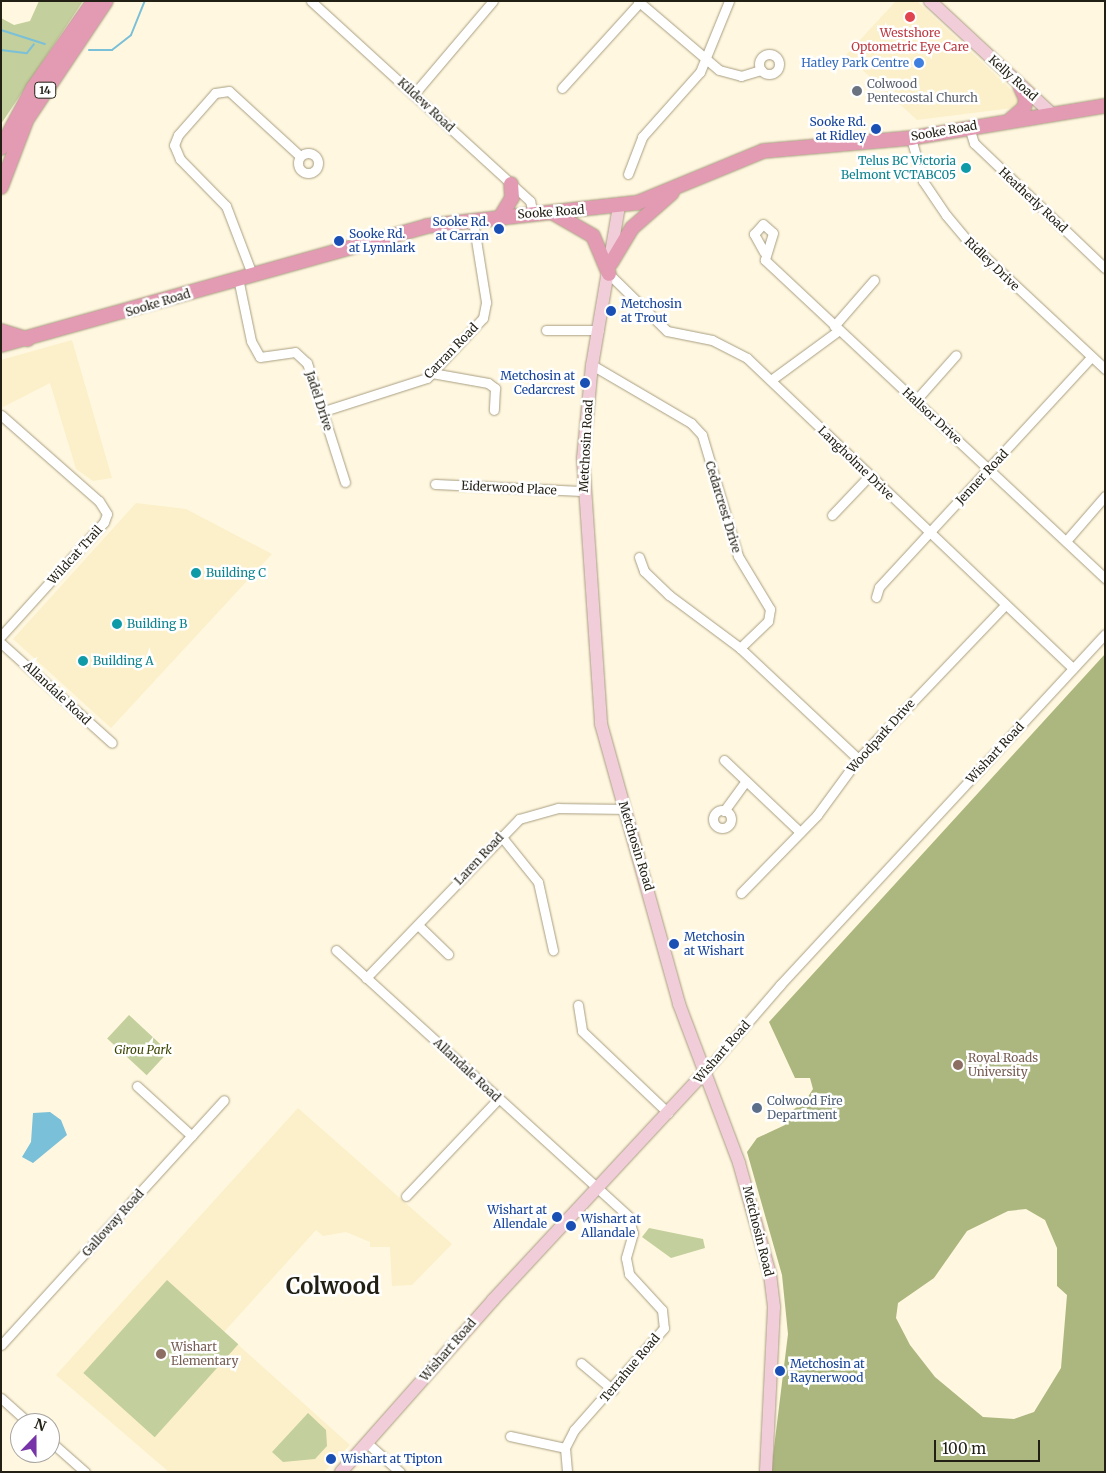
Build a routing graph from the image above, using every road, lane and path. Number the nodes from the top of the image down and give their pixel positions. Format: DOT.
graph roads {
  1 [pos="94,1"];
  2 [pos="106,1"];
  3 [pos="311,1"];
  4 [pos="493,1"];
  5 [pos="730,1"];
  6 [pos="930,1"];
  7 [pos="638,2"];
  8 [pos="707,60"];
  9 [pos="761,70"];
  10 [pos="1020,86"];
  11 [pos="562,88"];
  12 [pos="414,94"];
  13 [pos="1105,106"];
  14 [pos="1052,114"];
  15 [pos="1010,120"];
  16 [pos="970,127"];
  17 [pos="911,138"];
  18 [pos="1,148"];
  19 [pos="300,156"];
  20 [pos="628,174"];
  21 [pos="690,179"];
  22 [pos="511,184"];
  23 [pos="1,187"];
  24 [pos="619,206"];
  25 [pos="550,212"];
  26 [pos="534,213"];
  27 [pos="502,216"];
  28 [pos="472,221"];
  29 [pos="764,252"];
  30 [pos="1105,268"];
  31 [pos="610,269"];
  32 [pos="245,276"];
  33 [pos="874,280"];
  34 [pos="621,290"];
  35 [pos="605,297"];
  36 [pos="836,328"];
  37 [pos="546,330"];
  38 [pos="599,330"];
  39 [pos="1,331"];
  40 [pos="29,340"];
  41 [pos="2,346"];
  42 [pos="956,355"];
  43 [pos="1091,357"];
  44 [pos="592,365"];
  45 [pos="1105,369"];
  46 [pos="432,373"];
  47 [pos="771,380"];
  48 [pos="916,400"];
  49 [pos="494,410"];
  50 [pos="324,411"];
  51 [pos="1,415"];
  52 [pos="989,470"];
  53 [pos="869,476"];
  54 [pos="344,482"];
  55 [pos="435,484"];
  56 [pos="582,491"];
  57 [pos="1105,496"];
  58 [pos="832,515"];
  59 [pos="929,533"];
  60 [pos="1066,541"];
  61 [pos="639,557"];
  62 [pos="1105,578"];
  63 [pos="876,597"];
  64 [pos="1005,605"];
  65 [pos="1105,634"];
  66 [pos="1,636"];
  67 [pos="1,643"];
  68 [pos="740,648"];
  69 [pos="1073,668"];
  70 [pos="112,743"];
  71 [pos="858,759"];
  72 [pos="724,760"];
  73 [pos="746,781"];
  74 [pos="624,809"];
  75 [pos="724,810"];
  76 [pos="800,832"];
  77 [pos="501,836"];
  78 [pos="741,893"];
  79 [pos="418,925"];
  80 [pos="336,950"];
  81 [pos="553,950"];
  82 [pos="448,954"];
  83 [pos="366,978"];
  84 [pos="578,1005"];
  85 [pos="705,1072"];
  86 [pos="137,1086"];
  87 [pos="498,1099"];
  88 [pos="224,1100"];
  89 [pos="668,1113"];
  90 [pos="192,1136"];
  91 [pos="598,1191"];
  92 [pos="406,1196"];
  93 [pos="1,1345"];
  94 [pos="581,1363"];
  95 [pos="613,1390"];
  96 [pos="1,1398"];
  97 [pos="18,1413"];
  98 [pos="510,1436"];
  99 [pos="367,1443"];
  100 [pos="564,1448"];
  101 [pos="60,1450"];
  102 [pos="85,1472"];
  103 [pos="341,1472"];
  104 [pos="400,1472"];
  105 [pos="567,1472"];
  106 [pos="766,1472"];
  1 -- 18 [label="main road, 14"];
  2 -- 23 [label="main road, 14"];
  3 -- 12 [label="street, Kildew Road"];
  4 -- 12 [label="street"];
  5 -- 8 [label="street"];
  6 -- 10 [label="main road, Kelly Road"];
  7 -- 8 [label="street"];
  7 -- 11 [label="street"];
  8 -- 9 [label="street"];
  8 -- 20 [label="street"];
  10 -- 14 [label="main road, Kelly Road"];
  10 -- 15 [label="main road"];
  12 -- 22 [label="street, Kildew Road"];
  13 -- 14 [label="main road, Sooke Road"];
  14 -- 15 [label="main road, Sooke Road"];
  15 -- 16 [label="main road, Sooke Road"];
  16 -- 17 [label="main road, Sooke Road"];
  16 -- 30 [label="street, Heatherly Road"];
  17 -- 21 [label="main road, Sooke Road"];
  17 -- 43 [label="street, Ridley Drive"];
  19 -- 32 [label="street"];
  21 -- 24 [label="main road, Sooke Road"];
  21 -- 31 [label="main road"];
  22 -- 26 [label="street, Kildew Road"];
  22 -- 27 [label="main road"];
  24 -- 25 [label="main road, Sooke Road"];
  24 -- 31 [label="main road, Metchosin Road"];
  25 -- 26 [label="main road, Sooke Road"];
  25 -- 31 [label="main road"];
  26 -- 27 [label="main road, Sooke Road"];
  27 -- 28 [label="main road, Sooke Road"];
  28 -- 32 [label="main road, Sooke Road"];
  28 -- 46 [label="street, Carran Road"];
  29 -- 36 [label="street, Hallsor Drive"];
  31 -- 34 [label="street, Langholme Drive"];
  31 -- 35 [label="main road, Metchosin Road"];
  32 -- 40 [label="main road, Sooke Road"];
  32 -- 50 [label="street, Jadel Drive"];
  33 -- 36 [label="street"];
  34 -- 35 [label="street"];
  34 -- 47 [label="street, Langholme Drive"];
  35 -- 38 [label="main road, Metchosin Road"];
  36 -- 47 [label="street"];
  36 -- 48 [label="street, Hallsor Drive"];
  37 -- 38 [label="street"];
  38 -- 44 [label="main road, Metchosin Road"];
  39 -- 40 [label="main road"];
  40 -- 41 [label="main road, Sooke Road"];
  42 -- 48 [label="street"];
  43 -- 45 [label="street, Ridley Drive"];
  43 -- 52 [label="street, Jenner Road"];
  44 -- 56 [label="main road, Metchosin Road"];
  44 -- 68 [label="street, Cedarcrest Drive"];
  46 -- 49 [label="street"];
  46 -- 50 [label="street, Carran Road"];
  47 -- 53 [label="street, Langholme Drive"];
  48 -- 52 [label="street, Hallsor Drive"];
  50 -- 54 [label="street, Jadel Drive"];
  51 -- 66 [label="street, Wildcat Trail"];
  52 -- 59 [label="street, Jenner Road"];
  52 -- 60 [label="street, Hallsor Drive"];
  53 -- 58 [label="street"];
  53 -- 59 [label="street, Langholme Drive"];
  55 -- 56 [label="street, Eiderwood Place"];
  56 -- 74 [label="main road, Metchosin Road"];
  57 -- 60 [label="street"];
  59 -- 63 [label="street, Jenner Road"];
  59 -- 64 [label="street, Langholme Drive"];
  60 -- 62 [label="street, Hallsor Drive"];
  61 -- 68 [label="street"];
  64 -- 69 [label="street, Langholme Drive"];
  64 -- 71 [label="street, Woodpark Drive"];
  65 -- 69 [label="street, Wishart Road"];
  67 -- 70 [label="street, Allandale Road"];
  68 -- 71 [label="street"];
  69 -- 85 [label="street, Wishart Road"];
  71 -- 76 [label="street, Woodpark Drive"];
  72 -- 73 [label="street"];
  73 -- 75 [label="street"];
  73 -- 76 [label="street"];
  74 -- 77 [label="street, Laren Road"];
  74 -- 85 [label="main road, Metchosin Road"];
  76 -- 78 [label="street, Woodpark Drive"];
  77 -- 79 [label="street, Laren Road"];
  77 -- 81 [label="street"];
  79 -- 82 [label="street"];
  79 -- 83 [label="street, Laren Road"];
  80 -- 83 [label="street, Allandale Road"];
  83 -- 87 [label="street, Allandale Road"];
  84 -- 89 [label="street"];
  85 -- 89 [label="main road, Wishart Road"];
  85 -- 106 [label="main road, Metchosin Road"];
  86 -- 90 [label="street"];
  87 -- 91 [label="street, Allandale Road"];
  87 -- 92 [label="street"];
  88 -- 90 [label="street, Galloway Road"];
  89 -- 91 [label="main road, Wishart Road"];
  90 -- 93 [label="street, Galloway Road"];
  91 -- 95 [label="street, Terrahue Road"];
  91 -- 99 [label="main road, Wishart Road"];
  94 -- 95 [label="street"];
  95 -- 100 [label="street, Terrahue Road"];
  96 -- 97 [label="street"];
  98 -- 100 [label="street"];
  99 -- 103 [label="main road, Wishart Road"];
  99 -- 104 [label="street"];
  100 -- 105 [label="street"];
  101 -- 102 [label="street"];
}
